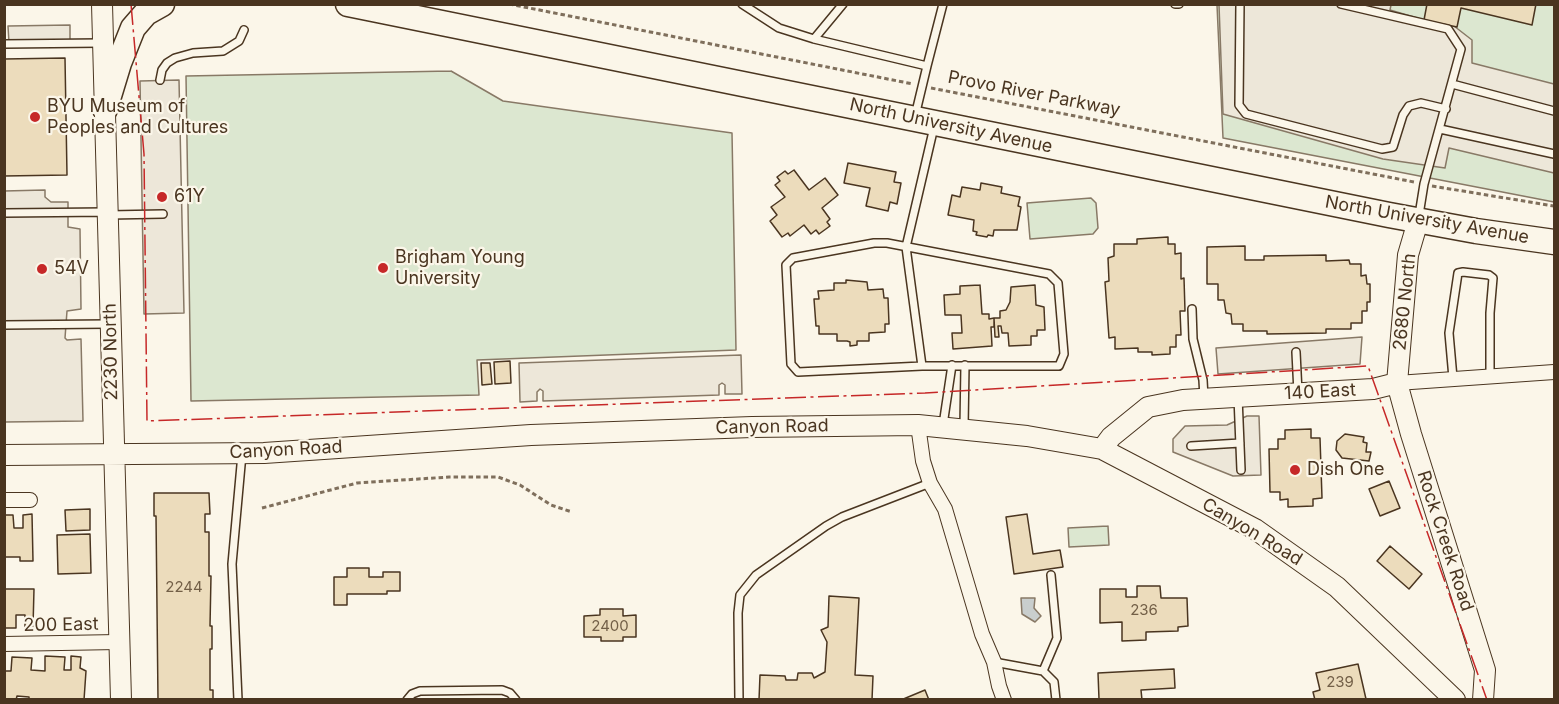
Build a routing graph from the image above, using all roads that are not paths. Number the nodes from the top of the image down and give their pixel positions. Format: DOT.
graph roads {
  1 [pos="102,4"];
  2 [pos="162,4"];
  3 [pos="348,4"];
  4 [pos="742,4"];
  5 [pos="843,4"];
  6 [pos="943,4"];
  7 [pos="1240,4"];
  8 [pos="1341,4"];
  9 [pos="244,30"];
  10 [pos="814,39"];
  11 [pos="103,43"];
  12 [pos="4,44"];
  13 [pos="927,66"];
  14 [pos="160,80"];
  15 [pos="1452,84"];
  16 [pos="105,109"];
  17 [pos="1446,109"];
  18 [pos="1554,111"];
  19 [pos="925,121"];
  20 [pos="1440,129"];
  21 [pos="1554,154"];
  22 [pos="4,213"];
  23 [pos="108,214"];
  24 [pos="163,214"];
  25 [pos="1418,221"];
  26 [pos="1554,242"];
  27 [pos="906,248"];
  28 [pos="1192,309"];
  29 [pos="111,324"];
  30 [pos="4,326"];
  31 [pos="1296,352"];
  32 [pos="952,365"];
  33 [pos="965,365"];
  34 [pos="922,366"];
  35 [pos="1554,372"];
  36 [pos="1490,376"];
  37 [pos="1453,378"];
  38 [pos="1397,383"];
  39 [pos="1298,393"];
  40 [pos="1238,396"];
  41 [pos="1204,399"];
  42 [pos="918,425"];
  43 [pos="942,427"];
  44 [pos="964,429"];
  45 [pos="1240,443"];
  46 [pos="1191,446"];
  47 [pos="1102,449"];
  48 [pos="242,453"];
  49 [pos="114,454"];
  50 [pos="4,456"];
  51 [pos="1241,470"];
  52 [pos="930,483"];
  53 [pos="4,500"];
  54 [pos="30,500"];
  55 [pos="1051,575"];
  56 [pos="118,642"];
  57 [pos="4,644"];
  58 [pos="994,662"];
  59 [pos="1043,671"];
  60 [pos="121,699"];
  61 [pos="238,699"];
  62 [pos="407,699"];
  63 [pos="516,699"];
  64 [pos="739,699"];
  65 [pos="1004,699"];
  66 [pos="1056,699"];
  67 [pos="1455,699"];
  68 [pos="1483,699"];
  1 -- 11 [label="main road, 2230 North"];
  2 -- 16 [label="highway"];
  3 -- 19 [label="highway, North University Avenue"];
  4 -- 10 [label="lane"];
  5 -- 10 [label="lane"];
  6 -- 13 [label="lane"];
  7 -- 17 [label="lane"];
  8 -- 15 [label="lane"];
  9 -- 14 [label="lane"];
  10 -- 13 [label="lane"];
  11 -- 12 [label="lane"];
  11 -- 16 [label="main road, 2230 North"];
  13 -- 19 [label="lane"];
  15 -- 17 [label="lane"];
  15 -- 18 [label="lane"];
  16 -- 23 [label="main road, 2230 North"];
  17 -- 20 [label="lane"];
  19 -- 25 [label="highway, North University Avenue"];
  19 -- 27 [label="lane"];
  20 -- 21 [label="lane"];
  20 -- 25 [label="lane"];
  22 -- 23 [label="lane"];
  23 -- 24 [label="lane"];
  23 -- 29 [label="main road, 2230 North"];
  25 -- 26 [label="highway, North University Avenue"];
  25 -- 38 [label="main road, 2680 North"];
  27 -- 33 [label="lane"];
  27 -- 34 [label="lane"];
  27 -- 34 [label="lane"];
  28 -- 41 [label="lane"];
  29 -- 30 [label="lane"];
  29 -- 49 [label="main road, 2230 North"];
  31 -- 39 [label="lane"];
  32 -- 33 [label="lane"];
  32 -- 34 [label="lane"];
  32 -- 43 [label="lane"];
  33 -- 44 [label="lane"];
  35 -- 36 [label="street, 140 East"];
  36 -- 37 [label="street, 140 East"];
  36 -- 37 [label="lane"];
  37 -- 38 [label="street, 140 East"];
  38 -- 39 [label="main road, 140 East"];
  38 -- 68 [label="main road, Rock Creek Road"];
  39 -- 40 [label="main road, 140 East"];
  40 -- 41 [label="main road, 140 East"];
  40 -- 45 [label="lane"];
  41 -- 47 [label="main road, 140 East"];
  42 -- 43 [label="main road, Canyon Road"];
  42 -- 48 [label="main road, Canyon Road"];
  42 -- 52 [label="street"];
  43 -- 44 [label="main road, Canyon Road"];
  44 -- 47 [label="main road, Canyon Road"];
  45 -- 46 [label="lane"];
  45 -- 51 [label="lane"];
  47 -- 67 [label="main road, Canyon Road"];
  48 -- 49 [label="main road, Canyon Road"];
  48 -- 61 [label="lane"];
  49 -- 50 [label="main road, Canyon Road"];
  49 -- 56 [label="main road, 2230 North"];
  52 -- 58 [label="street"];
  52 -- 64 [label="lane"];
  53 -- 54 [label="street"];
  55 -- 59 [label="lane"];
  56 -- 57 [label="street, 200 East"];
  56 -- 60 [label="main road, 2230 North"];
  58 -- 59 [label="lane"];
  58 -- 65 [label="street"];
  59 -- 66 [label="lane"];
  62 -- 63 [label="lane"];
}
